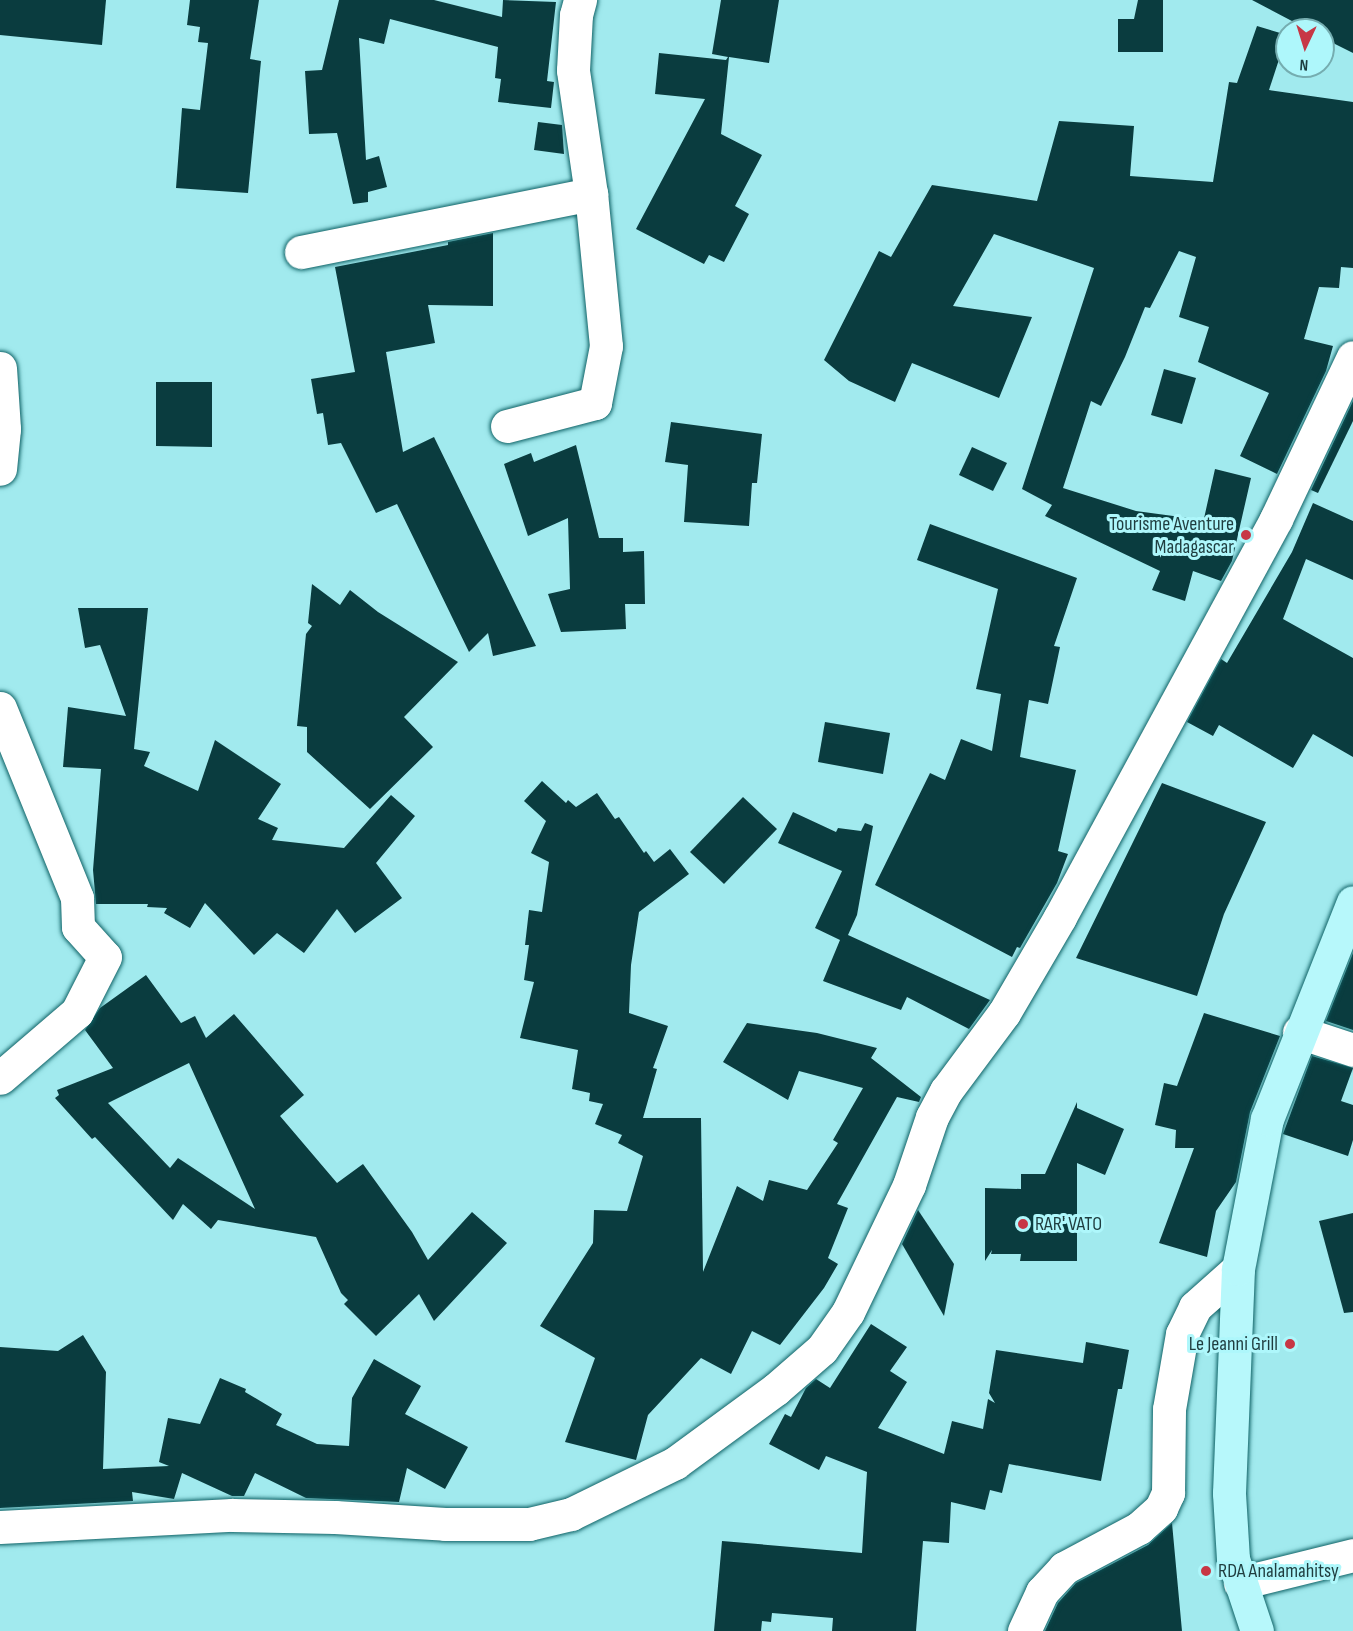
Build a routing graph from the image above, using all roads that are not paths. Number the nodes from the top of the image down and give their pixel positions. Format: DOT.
graph roads {
  1 [pos="580,0"];
  2 [pos="591,195"];
  3 [pos="301,252"];
  4 [pos="1353,357"];
  5 [pos="0,368"];
  6 [pos="507,426"];
  7 [pos="0,469"];
  8 [pos="0,708"];
  9 [pos="1353,902"];
  10 [pos="1299,1032"];
  11 [pos="1353,1050"];
  12 [pos="0,1078"];
  13 [pos="1238,1269"];
  14 [pos="0,1527"];
  15 [pos="1353,1555"];
  16 [pos="1240,1583"];
  17 [pos="1024,1631"];
  18 [pos="1257,1631"];
  1 -- 2 [label="street"];
  2 -- 3 [label="street"];
  2 -- 6 [label="street"];
  4 -- 14 [label="street"];
  5 -- 7 [label="street"];
  8 -- 12 [label="street"];
  9 -- 10 [label="main road"];
  10 -- 11 [label="street"];
  10 -- 13 [label="main road"];
  13 -- 16 [label="main road"];
  13 -- 17 [label="street"];
  15 -- 16 [label="street"];
  16 -- 18 [label="main road"];
}
